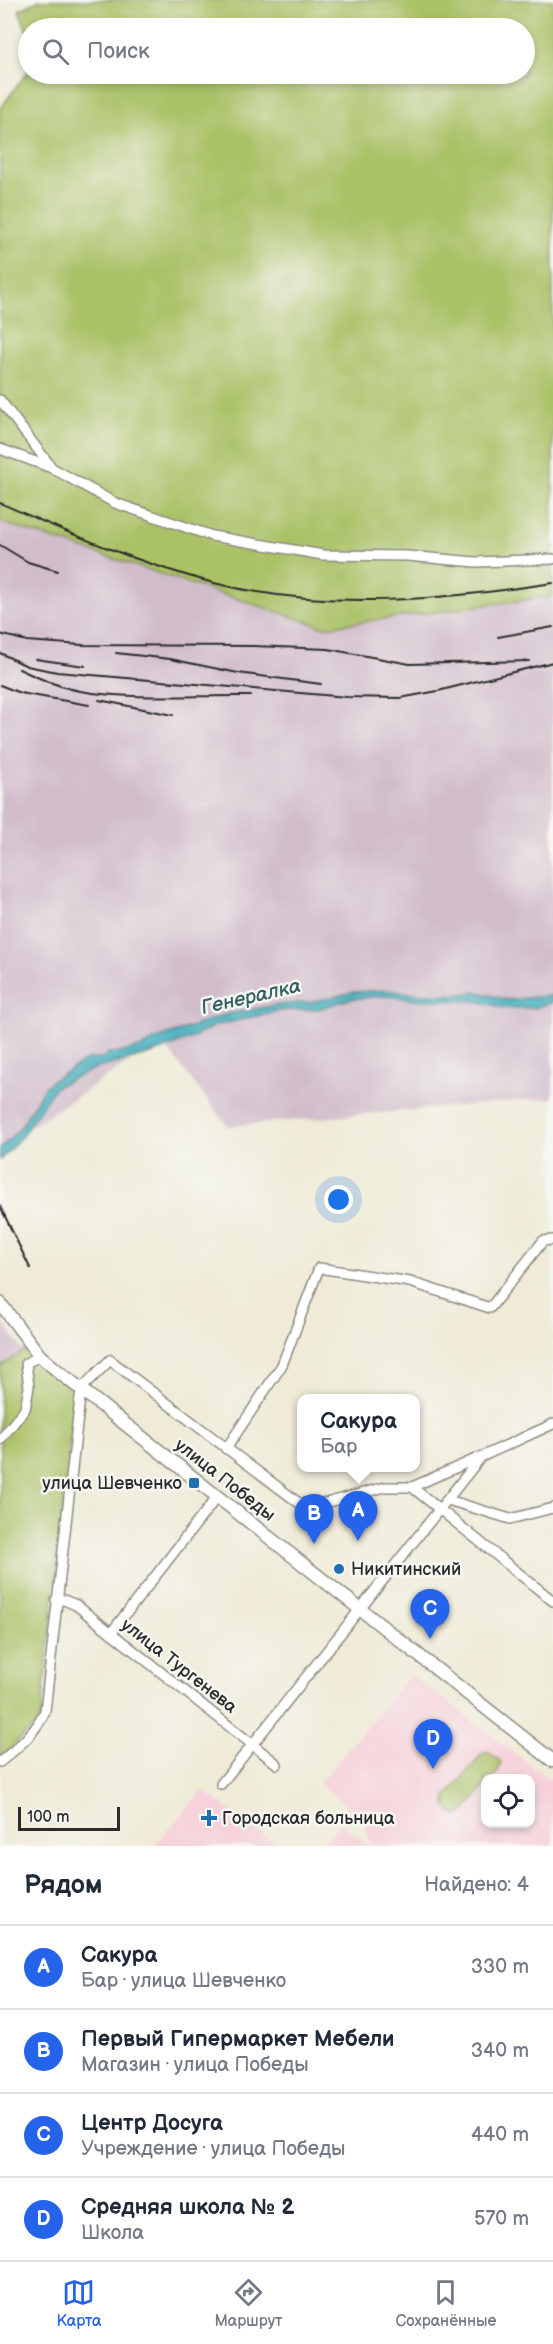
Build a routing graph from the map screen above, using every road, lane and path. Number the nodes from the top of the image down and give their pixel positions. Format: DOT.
graph roads {
  1 [pos="0,400"];
  2 [pos="0,449"];
  3 [pos="52,468"];
  4 [pos="553,559"];
  5 [pos="553,1240"];
  6 [pos="0,1303"];
  7 [pos="40,1356"];
  8 [pos="81,1389"];
  9 [pos="553,1424"];
  10 [pos="0,1440"];
  11 [pos="226,1449"];
  12 [pos="481,1457"];
  13 [pos="412,1487"];
  14 [pos="217,1497"];
  15 [pos="448,1500"];
  16 [pos="553,1508"];
  17 [pos="440,1510"];
  18 [pos="56,1600"];
  19 [pos="553,1601"];
  20 [pos="360,1610"];
  21 [pos="111,1633"];
  22 [pos="253,1745"];
  23 [pos="553,1761"];
  24 [pos="0,1762"];
  25 [pos="277,1764"];
  26 [pos="221,1784"];
  1 -- 3 [label="street"];
  2 -- 3 [label="street"];
  3 -- 4 [label="street"];
  5 -- 11 [label="street"];
  6 -- 7 [label="main road, улица Победы"];
  7 -- 8 [label="main road, улица Победы"];
  7 -- 10 [label="street"];
  8 -- 11 [label="street"];
  8 -- 14 [label="main road, улица Победы"];
  8 -- 18 [label="street"];
  9 -- 12 [label="street"];
  11 -- 13 [label="street"];
  12 -- 13 [label="street"];
  12 -- 15 [label="street"];
  13 -- 17 [label="street"];
  14 -- 20 [label="main road, улица Победы"];
  14 -- 21 [label="street"];
  15 -- 16 [label="street"];
  15 -- 17 [label="street"];
  17 -- 19 [label="street"];
  17 -- 20 [label="street"];
  18 -- 21 [label="street, улица Тургенева"];
  18 -- 24 [label="street"];
  20 -- 22 [label="street"];
  20 -- 23 [label="main road, улица Победы"];
  21 -- 22 [label="street, улица Тургенева"];
  22 -- 25 [label="street, улица Тургенева"];
  22 -- 26 [label="street"];
}
